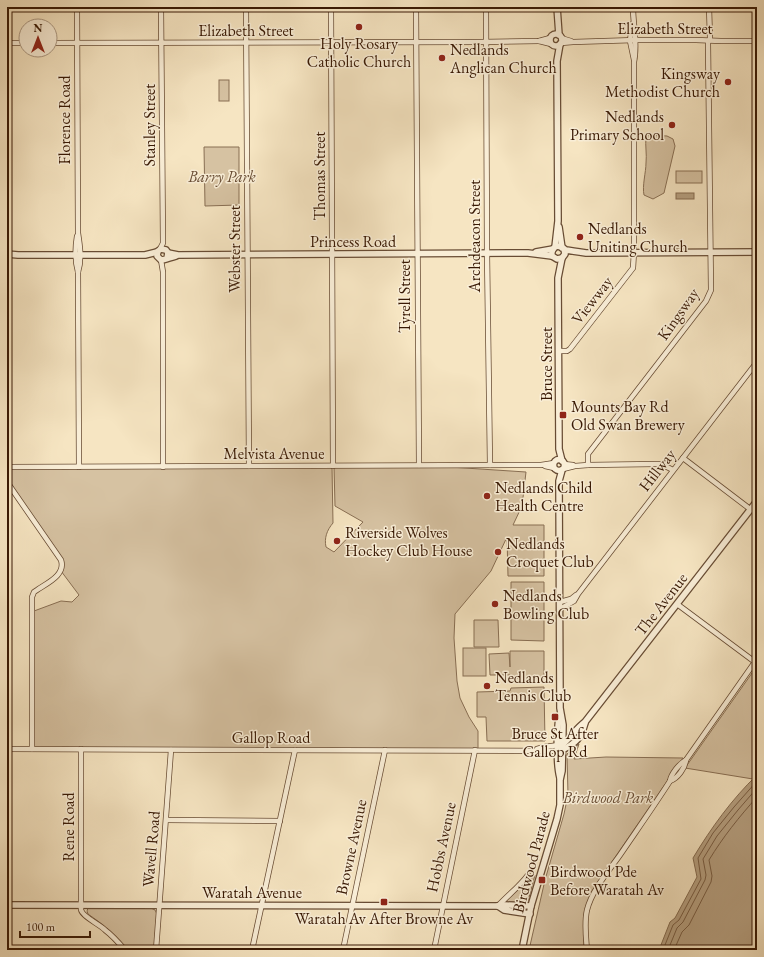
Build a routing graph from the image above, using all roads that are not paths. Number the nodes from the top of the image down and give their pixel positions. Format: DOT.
graph roads {
  1 [pos="77,7"];
  2 [pos="161,7"];
  3 [pos="246,7"];
  4 [pos="331,7"];
  5 [pos="416,7"];
  6 [pos="486,7"];
  7 [pos="557,7"];
  8 [pos="633,7"];
  9 [pos="710,7"];
  10 [pos="633,21"];
  11 [pos="556,40"];
  12 [pos="636,40"];
  13 [pos="709,40"];
  14 [pos="486,41"];
  15 [pos="630,41"];
  16 [pos="757,41"];
  17 [pos="332,42"];
  18 [pos="416,42"];
  19 [pos="7,43"];
  20 [pos="18,43"];
  21 [pos="58,43"];
  22 [pos="77,43"];
  23 [pos="162,43"];
  24 [pos="246,43"];
  25 [pos="634,62"];
  26 [pos="558,221"];
  27 [pos="554,248"];
  28 [pos="563,248"];
  29 [pos="586,252"];
  30 [pos="634,252"];
  31 [pos="710,252"];
  32 [pos="757,252"];
  33 [pos="417,253"];
  34 [pos="487,253"];
  35 [pos="528,253"];
  36 [pos="7,254"];
  37 [pos="248,254"];
  38 [pos="333,254"];
  39 [pos="18,255"];
  40 [pos="78,255"];
  41 [pos="163,255"];
  42 [pos="7,257"];
  43 [pos="553,257"];
  44 [pos="563,257"];
  45 [pos="558,278"];
  46 [pos="559,351"];
  47 [pos="757,362"];
  48 [pos="683,458"];
  49 [pos="418,465"];
  50 [pos="490,465"];
  51 [pos="588,465"];
  52 [pos="249,466"];
  53 [pos="333,466"];
  54 [pos="559,466"];
  55 [pos="7,467"];
  56 [pos="79,467"];
  57 [pos="163,467"];
  58 [pos="673,470"];
  59 [pos="7,482"];
  60 [pos="757,501"];
  61 [pos="750,509"];
  62 [pos="578,594"];
  63 [pos="560,602"];
  64 [pos="677,604"];
  65 [pos="560,609"];
  66 [pos="756,660"];
  67 [pos="560,748"];
  68 [pos="7,749"];
  69 [pos="32,749"];
  70 [pos="81,750"];
  71 [pos="171,750"];
  72 [pos="295,750"];
  73 [pos="385,750"];
  74 [pos="475,750"];
  75 [pos="167,820"];
  76 [pos="280,821"];
  77 [pos="528,875"];
  78 [pos="7,905"];
  79 [pos="81,905"];
  80 [pos="160,905"];
  81 [pos="262,905"];
  82 [pos="352,905"];
  83 [pos="442,906"];
  84 [pos="498,906"];
  85 [pos="531,906"];
  86 [pos="530,914"];
  87 [pos="125,950"];
  88 [pos="156,950"];
  89 [pos="252,950"];
  90 [pos="343,950"];
  91 [pos="434,950"];
  92 [pos="522,950"];
  93 [pos="587,950"];
  1 -- 22 [label="street, Florence Road"];
  2 -- 23 [label="street, Stanley Street"];
  3 -- 24 [label="street, Webster Street"];
  4 -- 17 [label="street, Thomas Street"];
  5 -- 18 [label="street, Tyrell Street"];
  6 -- 14 [label="street, Archdeacon Street"];
  7 -- 11 [label="street"];
  8 -- 10 [label="street, Viewway"];
  9 -- 13 [label="street, Kingsway"];
  10 -- 12 [label="street, Viewway"];
  10 -- 15 [label="street, Viewway"];
  11 -- 14 [label="street, Elizabeth Street"];
  11 -- 15 [label="street, Elizabeth Street"];
  11 -- 26 [label="street"];
  12 -- 13 [label="street, Elizabeth Street"];
  12 -- 15 [label="street, Elizabeth Street"];
  12 -- 25 [label="street, Viewway"];
  13 -- 16 [label="street, Elizabeth Street"];
  13 -- 31 [label="street, Kingsway"];
  14 -- 18 [label="street, Elizabeth Street"];
  14 -- 34 [label="street, Archdeacon Street"];
  15 -- 25 [label="street, Viewway"];
  17 -- 18 [label="street, Elizabeth Street"];
  17 -- 24 [label="street, Elizabeth Street"];
  17 -- 38 [label="street, Thomas Street"];
  18 -- 33 [label="street, Tyrell Street"];
  19 -- 20 [label="street"];
  21 -- 22 [label="street, Elizabeth Street"];
  22 -- 23 [label="street, Elizabeth Street"];
  22 -- 40 [label="street, Florence Road"];
  23 -- 24 [label="street, Elizabeth Street"];
  23 -- 41 [label="street, Stanley Street"];
  24 -- 37 [label="street, Webster Street"];
  25 -- 30 [label="street, Viewway"];
  26 -- 27 [label="street"];
  26 -- 28 [label="street"];
  27 -- 28 [label="street"];
  27 -- 35 [label="street, Princess Road"];
  27 -- 43 [label="street"];
  28 -- 29 [label="street"];
  28 -- 44 [label="street"];
  29 -- 30 [label="street"];
  29 -- 44 [label="street"];
  30 -- 31 [label="street"];
  30 -- 46 [label="street, Viewway"];
  31 -- 32 [label="street"];
  31 -- 51 [label="street, Kingsway"];
  33 -- 34 [label="street, Princess Road"];
  33 -- 38 [label="street, Princess Road"];
  33 -- 49 [label="street, Tyrell Street"];
  34 -- 35 [label="street, Princess Road"];
  34 -- 50 [label="street, Archdeacon Street"];
  35 -- 43 [label="street, Princess Road"];
  36 -- 39 [label="street, Princess Road"];
  37 -- 38 [label="street, Princess Road"];
  37 -- 41 [label="street, Princess Road"];
  37 -- 52 [label="street, Webster Street"];
  38 -- 53 [label="street, Thomas Street"];
  39 -- 40 [label="street, Princess Road"];
  39 -- 42 [label="street, Princess Road"];
  40 -- 41 [label="street, Princess Road"];
  40 -- 56 [label="street, Florence Road"];
  41 -- 57 [label="street, Stanley Street"];
  43 -- 44 [label="street"];
  43 -- 45 [label="street, Bruce Street"];
  44 -- 45 [label="street, Bruce Street"];
  45 -- 46 [label="street, Bruce Street"];
  46 -- 54 [label="street, Bruce Street"];
  47 -- 48 [label="street, Hillway"];
  48 -- 58 [label="street, Hillway"];
  48 -- 61 [label="street"];
  49 -- 50 [label="street, Melvista Avenue"];
  49 -- 53 [label="street, Melvista Avenue"];
  50 -- 54 [label="street, Melvista Avenue"];
  51 -- 54 [label="street, Melvista Avenue"];
  51 -- 58 [label="street, Melvista Avenue"];
  52 -- 53 [label="street, Melvista Avenue"];
  52 -- 57 [label="street, Melvista Avenue"];
  54 -- 63 [label="street, Bruce Street"];
  55 -- 56 [label="street, Melvista Avenue"];
  56 -- 57 [label="street, Melvista Avenue"];
  58 -- 62 [label="street, Hillway"];
  59 -- 69 [label="street"];
  60 -- 61 [label="street, The Avenue"];
  61 -- 64 [label="street, The Avenue"];
  62 -- 63 [label="street, Hillway"];
  62 -- 65 [label="street, Hillway"];
  63 -- 65 [label="street, Bruce Street"];
  64 -- 66 [label="street"];
  64 -- 67 [label="street, The Avenue"];
  65 -- 67 [label="street, Bruce Street"];
  66 -- 93 [label="street"];
  67 -- 74 [label="street, Gallop Road"];
  67 -- 85 [label="street, Birdwood Parade"];
  68 -- 69 [label="street, Gallop Road"];
  69 -- 70 [label="street, Gallop Road"];
  70 -- 71 [label="street, Gallop Road"];
  70 -- 79 [label="street, Rene Road"];
  71 -- 72 [label="street, Gallop Road"];
  71 -- 75 [label="street, Wavell Road"];
  72 -- 73 [label="street, Gallop Road"];
  72 -- 76 [label="street"];
  73 -- 74 [label="street, Gallop Road"];
  73 -- 82 [label="street, Browne Avenue"];
  74 -- 83 [label="street, Hobbs Avenue"];
  75 -- 76 [label="street"];
  75 -- 80 [label="street, Wavell Road"];
  76 -- 81 [label="street"];
  77 -- 84 [label="street"];
  78 -- 79 [label="street, Waratah Avenue"];
  79 -- 80 [label="street, Waratah Avenue"];
  79 -- 87 [label="street"];
  80 -- 81 [label="street, Waratah Avenue"];
  80 -- 88 [label="street, Wavell Road"];
  81 -- 82 [label="street, Waratah Avenue"];
  81 -- 89 [label="street"];
  82 -- 83 [label="street, Waratah Avenue"];
  82 -- 90 [label="street, Browne Avenue"];
  83 -- 84 [label="street, Waratah Avenue"];
  83 -- 91 [label="street, Hobbs Avenue"];
  84 -- 85 [label="street, Waratah Avenue"];
  84 -- 86 [label="street, Waratah Avenue"];
  85 -- 86 [label="street, Birdwood Parade"];
  86 -- 92 [label="street, Birdwood Parade"];
}
